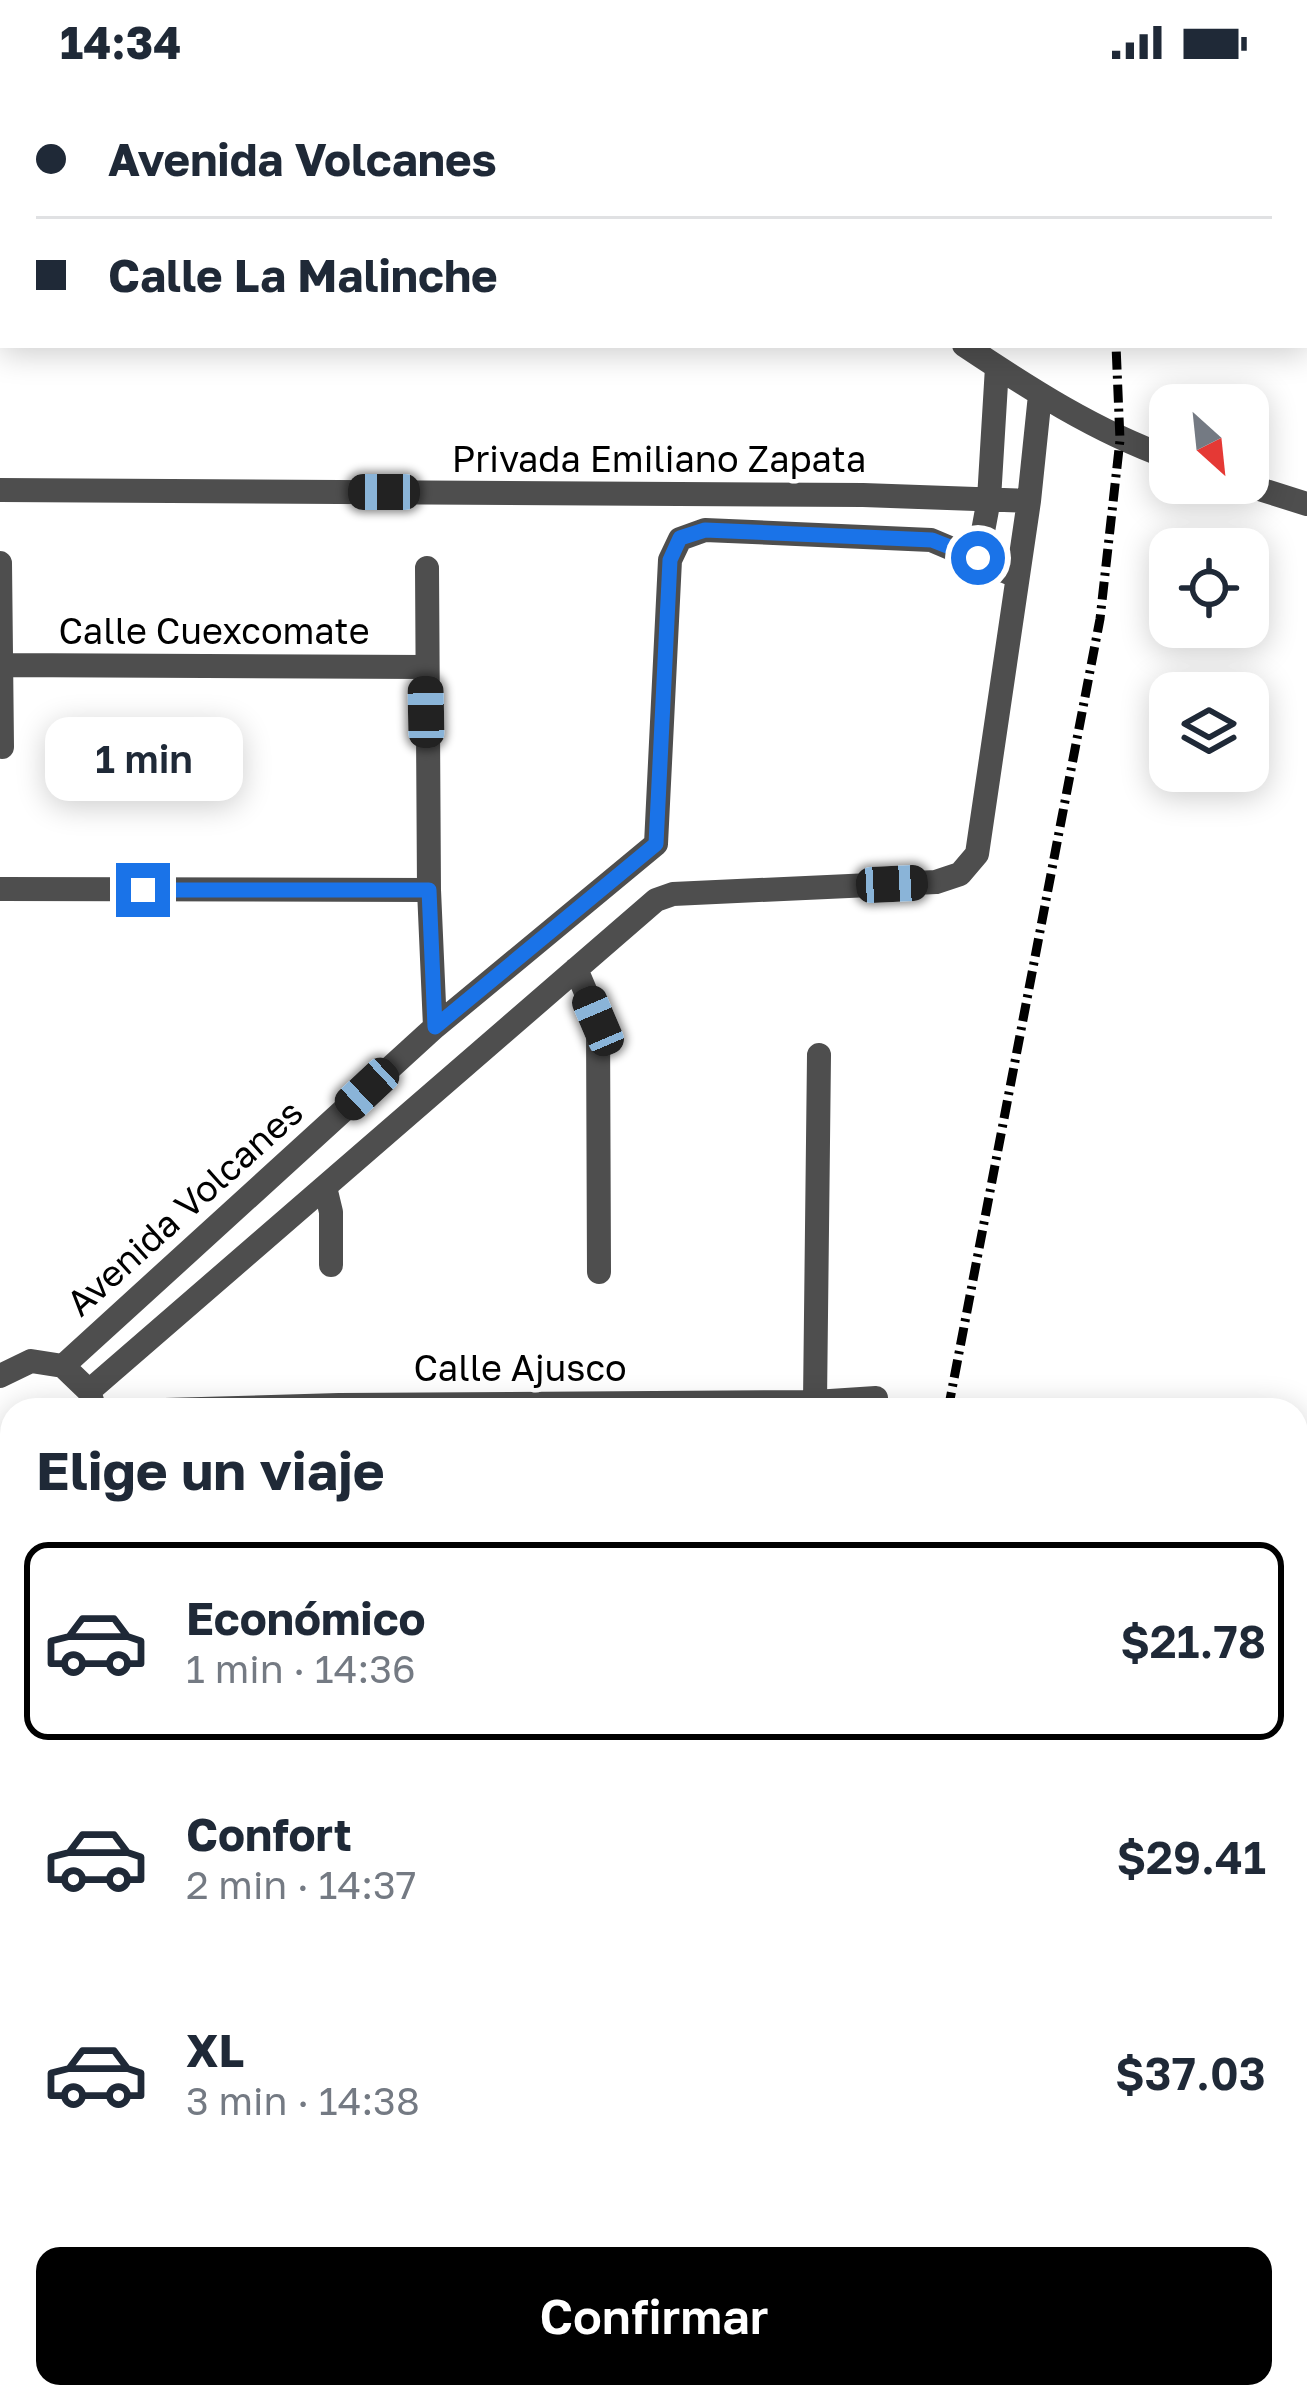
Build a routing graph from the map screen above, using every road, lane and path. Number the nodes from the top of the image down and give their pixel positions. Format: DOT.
graph roads {
  1 [pos="968,348"];
  2 [pos="997,367"];
  3 [pos="1040,395"];
  4 [pos="1149,450"];
  5 [pos="0,490"];
  6 [pos="1269,492"];
  7 [pos="989,499"];
  8 [pos="1029,501"];
  9 [pos="1307,504"];
  10 [pos="978,558"];
  11 [pos="1,563"];
  12 [pos="427,568"];
  13 [pos="1016,576"];
  14 [pos="2,665"];
  15 [pos="426,667"];
  16 [pos="2,747"];
  17 [pos="0,889"];
  18 [pos="429,890"];
  19 [pos="575,969"];
  20 [pos="435,1027"];
  21 [pos="819,1055"];
  22 [pos="326,1187"];
  23 [pos="331,1264"];
  24 [pos="598,1273"];
  25 [pos="63,1366"];
  26 [pos="0,1376"];
  27 [pos="90,1398"];
  28 [pos="94,1398"];
  29 [pos="815,1398"];
  1 -- 2 [label="street"];
  2 -- 3 [label="street"];
  2 -- 7 [label="street"];
  3 -- 4 [label="street"];
  3 -- 8 [label="street, Avenida Volcanes"];
  5 -- 7 [label="street, Privada Emiliano Zapata"];
  6 -- 9 [label="street"];
  7 -- 8 [label="street, Privada Emiliano Zapata"];
  7 -- 10 [label="street"];
  8 -- 13 [label="street, Avenida Volcanes"];
  10 -- 13 [label="street, Avenida Volcanes"];
  10 -- 20 [label="street, Avenida Volcanes"];
  11 -- 14 [label="street"];
  12 -- 15 [label="street"];
  13 -- 19 [label="street, Avenida Volcanes"];
  14 -- 15 [label="street, Calle Cuexcomate"];
  14 -- 16 [label="street"];
  15 -- 18 [label="street"];
  17 -- 18 [label="street"];
  18 -- 20 [label="street"];
  19 -- 22 [label="street, Avenida Volcanes"];
  19 -- 24 [label="street"];
  20 -- 25 [label="street, Avenida Volcanes"];
  21 -- 29 [label="street"];
  22 -- 23 [label="street"];
  22 -- 28 [label="street, Avenida Volcanes"];
  25 -- 26 [label="street"];
  25 -- 27 [label="street"];
}
